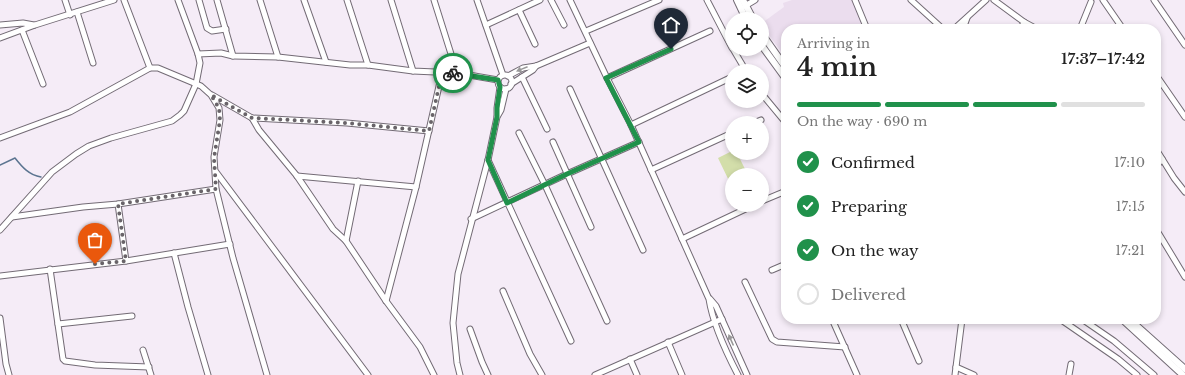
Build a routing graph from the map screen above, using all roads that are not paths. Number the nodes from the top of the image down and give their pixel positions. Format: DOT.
graph roads {
  1 [pos="65,0"];
  2 [pos="114,0"];
  3 [pos="124,0"];
  4 [pos="178,0"];
  5 [pos="199,0"];
  6 [pos="206,0"];
  7 [pos="217,0"];
  8 [pos="260,0"];
  9 [pos="304,0"];
  10 [pos="347,0"];
  11 [pos="390,0"];
  12 [pos="434,0"];
  13 [pos="477,0"];
  14 [pos="540,0"];
  15 [pos="551,0"];
  16 [pos="570,0"];
  17 [pos="659,0"];
  18 [pos="707,0"];
  19 [pos="737,0"];
  20 [pos="755,0"];
  21 [pos="855,0"];
  22 [pos="911,0"];
  23 [pos="986,0"];
  24 [pos="994,0"];
  25 [pos="1103,0"];
  26 [pos="1154,0"];
  27 [pos="1091,2"];
  28 [pos="744,3"];
  29 [pos="519,10"];
  30 [pos="77,12"];
  31 [pos="743,12"];
  32 [pos="749,12"];
  33 [pos="70,15"];
  34 [pos="967,17"];
  35 [pos="0,18"];
  36 [pos="1024,22"];
  37 [pos="0,24"];
  38 [pos="865,24"];
  39 [pos="937,24"];
  40 [pos="959,24"];
  41 [pos="965,24"];
  42 [pos="1028,24"];
  43 [pos="1082,24"];
  44 [pos="1120,24"];
  45 [pos="35,25"];
  46 [pos="486,25"];
  47 [pos="564,25"];
  48 [pos="226,29"];
  49 [pos="22,30"];
  50 [pos="710,31"];
  51 [pos="586,32"];
  52 [pos="725,35"];
  53 [pos="0,38"];
  54 [pos="590,43"];
  55 [pos="535,44"];
  56 [pos="1185,45"];
  57 [pos="770,51"];
  58 [pos="198,54"];
  59 [pos="233,56"];
  60 [pos="278,57"];
  61 [pos="326,62"];
  62 [pos="93,63"];
  63 [pos="781,63"];
  64 [pos="368,65"];
  65 [pos="536,66"];
  66 [pos="150,68"];
  67 [pos="413,71"];
  68 [pos="781,71"];
  69 [pos="442,73"];
  70 [pos="457,73"];
  71 [pos="505,76"];
  72 [pos="522,77"];
  73 [pos="606,78"];
  74 [pos="498,80"];
  75 [pos="725,80"];
  76 [pos="1161,83"];
  77 [pos="44,84"];
  78 [pos="196,84"];
  79 [pos="511,84"];
  80 [pos="500,87"];
  81 [pos="506,89"];
  82 [pos="570,89"];
  83 [pos="211,95"];
  84 [pos="769,102"];
  85 [pos="497,117"];
  86 [pos="781,117"];
  87 [pos="1185,117"];
  88 [pos="252,118"];
  89 [pos="631,125"];
  90 [pos="547,129"];
  91 [pos="429,131"];
  92 [pos="519,133"];
  93 [pos="0,136"];
  94 [pos="725,136"];
  95 [pos="553,142"];
  96 [pos="639,142"];
  97 [pos="601,158"];
  98 [pos="1162,159"];
  99 [pos="488,160"];
  100 [pos="651,170"];
  101 [pos="215,171"];
  102 [pos="567,174"];
  103 [pos="297,176"];
  104 [pos="358,181"];
  105 [pos="545,185"];
  106 [pos="416,187"];
  107 [pos="216,189"];
  108 [pos="1185,192"];
  109 [pos="781,193"];
  110 [pos="769,198"];
  111 [pos="507,203"];
  112 [pos="118,204"];
  113 [pos="739,212"];
  114 [pos="12,217"];
  115 [pos="472,219"];
  116 [pos="591,227"];
  117 [pos="0,230"];
  118 [pos="1161,238"];
  119 [pos="682,239"];
  120 [pos="346,241"];
  121 [pos="230,244"];
  122 [pos="643,250"];
  123 [pos="174,254"];
  124 [pos="126,261"];
  125 [pos="781,266"];
  126 [pos="50,269"];
  127 [pos="772,270"];
  128 [pos="0,276"];
  129 [pos="1185,277"];
  130 [pos="745,282"];
  131 [pos="503,291"];
  132 [pos="709,298"];
  133 [pos="386,301"];
  134 [pos="132,316"];
  135 [pos="0,318"];
  136 [pos="722,319"];
  137 [pos="607,321"];
  138 [pos="715,321"];
  139 [pos="58,324"];
  140 [pos="834,324"];
  141 [pos="903,324"];
  142 [pos="961,324"];
  143 [pos="1067,324"];
  144 [pos="1089,324"];
  145 [pos="1127,324"];
  146 [pos="1135,324"];
  147 [pos="470,329"];
  148 [pos="2,341"];
  149 [pos="571,341"];
  150 [pos="668,342"];
  151 [pos="845,347"];
  152 [pos="143,350"];
  153 [pos="630,359"];
  154 [pos="919,361"];
  155 [pos="1071,364"];
  156 [pos="956,367"];
  157 [pos="149,368"];
  158 [pos="1185,368"];
  159 [pos="9,375"];
  160 [pos="151,375"];
  161 [pos="208,375"];
  162 [pos="267,375"];
  163 [pos="368,375"];
  164 [pos="434,375"];
  165 [pos="460,375"];
  166 [pos="488,375"];
  167 [pos="542,375"];
  168 [pos="595,375"];
  169 [pos="637,375"];
  170 [pos="682,375"];
  171 [pos="738,375"];
  172 [pos="748,375"];
  173 [pos="857,375"];
  174 [pos="955,375"];
  175 [pos="974,375"];
  176 [pos="1069,375"];
  177 [pos="1137,375"];
  178 [pos="1154,375"];
  179 [pos="1183,375"];
  1 -- 33 [label="street"];
  2 -- 30 [label="street"];
  3 -- 66 [label="street"];
  4 -- 58 [label="street"];
  5 -- 6 [label="street"];
  5 -- 48 [label="street"];
  7 -- 48 [label="street"];
  8 -- 60 [label="street"];
  9 -- 61 [label="street"];
  10 -- 64 [label="street"];
  11 -- 67 [label="street"];
  12 -- 70 [label="street"];
  13 -- 46 [label="street"];
  14 -- 29 [label="street"];
  15 -- 47 [label="street"];
  16 -- 51 [label="street"];
  17 -- 51 [label="street"];
  18 -- 52 [label="street"];
  19 -- 31 [label="main road"];
  20 -- 28 [label="street"];
  21 -- 38 [label="street"];
  22 -- 39 [label="street"];
  23 -- 34 [label="street"];
  24 -- 36 [label="street"];
  25 -- 44 [label="street"];
  26 -- 56 [label="street"];
  27 -- 43 [label="street"];
  28 -- 32 [label="main road"];
  29 -- 46 [label="street"];
  29 -- 55 [label="street"];
  30 -- 33 [label="street"];
  30 -- 62 [label="street"];
  33 -- 45 [label="street"];
  34 -- 40 [label="street"];
  34 -- 41 [label="street"];
  35 -- 37 [label="street"];
  36 -- 42 [label="street"];
  37 -- 45 [label="street"];
  45 -- 49 [label="street"];
  46 -- 71 [label="street"];
  48 -- 59 [label="street"];
  49 -- 53 [label="street"];
  49 -- 77 [label="street"];
  50 -- 73 [label="street"];
  51 -- 54 [label="street"];
  54 -- 65 [label="street"];
  54 -- 73 [label="street"];
  57 -- 63 [label="main road"];
  57 -- 68 [label="main road"];
  58 -- 59 [label="street"];
  58 -- 78 [label="street"];
  59 -- 60 [label="street"];
  60 -- 61 [label="street"];
  61 -- 64 [label="street"];
  64 -- 67 [label="street"];
  65 -- 71 [label="street, one-way"];
  65 -- 72 [label="street"];
  66 -- 78 [label="street"];
  66 -- 93 [label="street"];
  67 -- 69 [label="street"];
  69 -- 70 [label="street"];
  69 -- 91 [label="street"];
  70 -- 74 [label="street"];
  71 -- 74 [label="street"];
  71 -- 79 [label="street"];
  72 -- 79 [label="street"];
  72 -- 90 [label="street"];
  73 -- 89 [label="street"];
  74 -- 80 [label="street"];
  75 -- 89 [label="street"];
  76 -- 87 [label="street"];
  78 -- 83 [label="street"];
  78 -- 114 [label="street"];
  79 -- 81 [label="street"];
  80 -- 81 [label="street"];
  80 -- 85 [label="street"];
  81 -- 85 [label="street"];
  82 -- 97 [label="street"];
  83 -- 88 [label="street"];
  83 -- 101 [label="street"];
  84 -- 86 [label="street"];
  85 -- 99 [label="street"];
  88 -- 91 [label="street"];
  88 -- 103 [label="street"];
  89 -- 96 [label="street"];
  91 -- 106 [label="street"];
  92 -- 105 [label="street"];
  94 -- 100 [label="street"];
  95 -- 102 [label="street"];
  96 -- 97 [label="street"];
  96 -- 100 [label="street"];
  97 -- 102 [label="street"];
  97 -- 122 [label="street"];
  98 -- 108 [label="street"];
  99 -- 111 [label="street"];
  99 -- 115 [label="street"];
  100 -- 119 [label="street"];
  101 -- 107 [label="street"];
  101 -- 163 [label="street"];
  102 -- 105 [label="street"];
  102 -- 116 [label="street"];
  103 -- 104 [label="street"];
  103 -- 120 [label="street"];
  104 -- 106 [label="street"];
  104 -- 120 [label="street"];
  105 -- 111 [label="street"];
  105 -- 137 [label="street"];
  106 -- 133 [label="street"];
  107 -- 112 [label="street"];
  107 -- 121 [label="street"];
  109 -- 110 [label="street"];
  111 -- 115 [label="street"];
  111 -- 149 [label="street"];
  112 -- 114 [label="street"];
  112 -- 124 [label="street"];
  113 -- 119 [label="street"];
  114 -- 117 [label="street"];
  115 -- 165 [label="street"];
  118 -- 129 [label="street"];
  119 -- 132 [label="street"];
  120 -- 133 [label="street"];
  121 -- 123 [label="street"];
  121 -- 162 [label="street"];
  123 -- 124 [label="street"];
  123 -- 161 [label="street"];
  124 -- 126 [label="street"];
  125 -- 127 [label="street"];
  126 -- 128 [label="street"];
  126 -- 139 [label="street"];
  130 -- 151 [label="street"];
  131 -- 167 [label="street"];
  132 -- 136 [label="street"];
  132 -- 138 [label="street"];
  133 -- 164 [label="street"];
  134 -- 139 [label="street"];
  135 -- 148 [label="street"];
  136 -- 138 [label="street"];
  172 -- 136 [label="street, one-way"];
  138 -- 150 [label="street"];
  138 -- 171 [label="street"];
  139 -- 157 [label="street"];
  140 -- 151 [label="street"];
  141 -- 154 [label="street"];
  142 -- 156 [label="street"];
  143 -- 177 [label="street"];
  144 -- 178 [label="street"];
  145 -- 179 [label="main road"];
  146 -- 158 [label="main road"];
  147 -- 166 [label="street"];
  148 -- 159 [label="street"];
  150 -- 153 [label="street"];
  150 -- 170 [label="street"];
  151 -- 173 [label="street"];
  152 -- 157 [label="street"];
  153 -- 168 [label="street"];
  153 -- 169 [label="street"];
  155 -- 176 [label="street"];
  156 -- 174 [label="street"];
  156 -- 175 [label="street"];
  157 -- 160 [label="street"];
}
